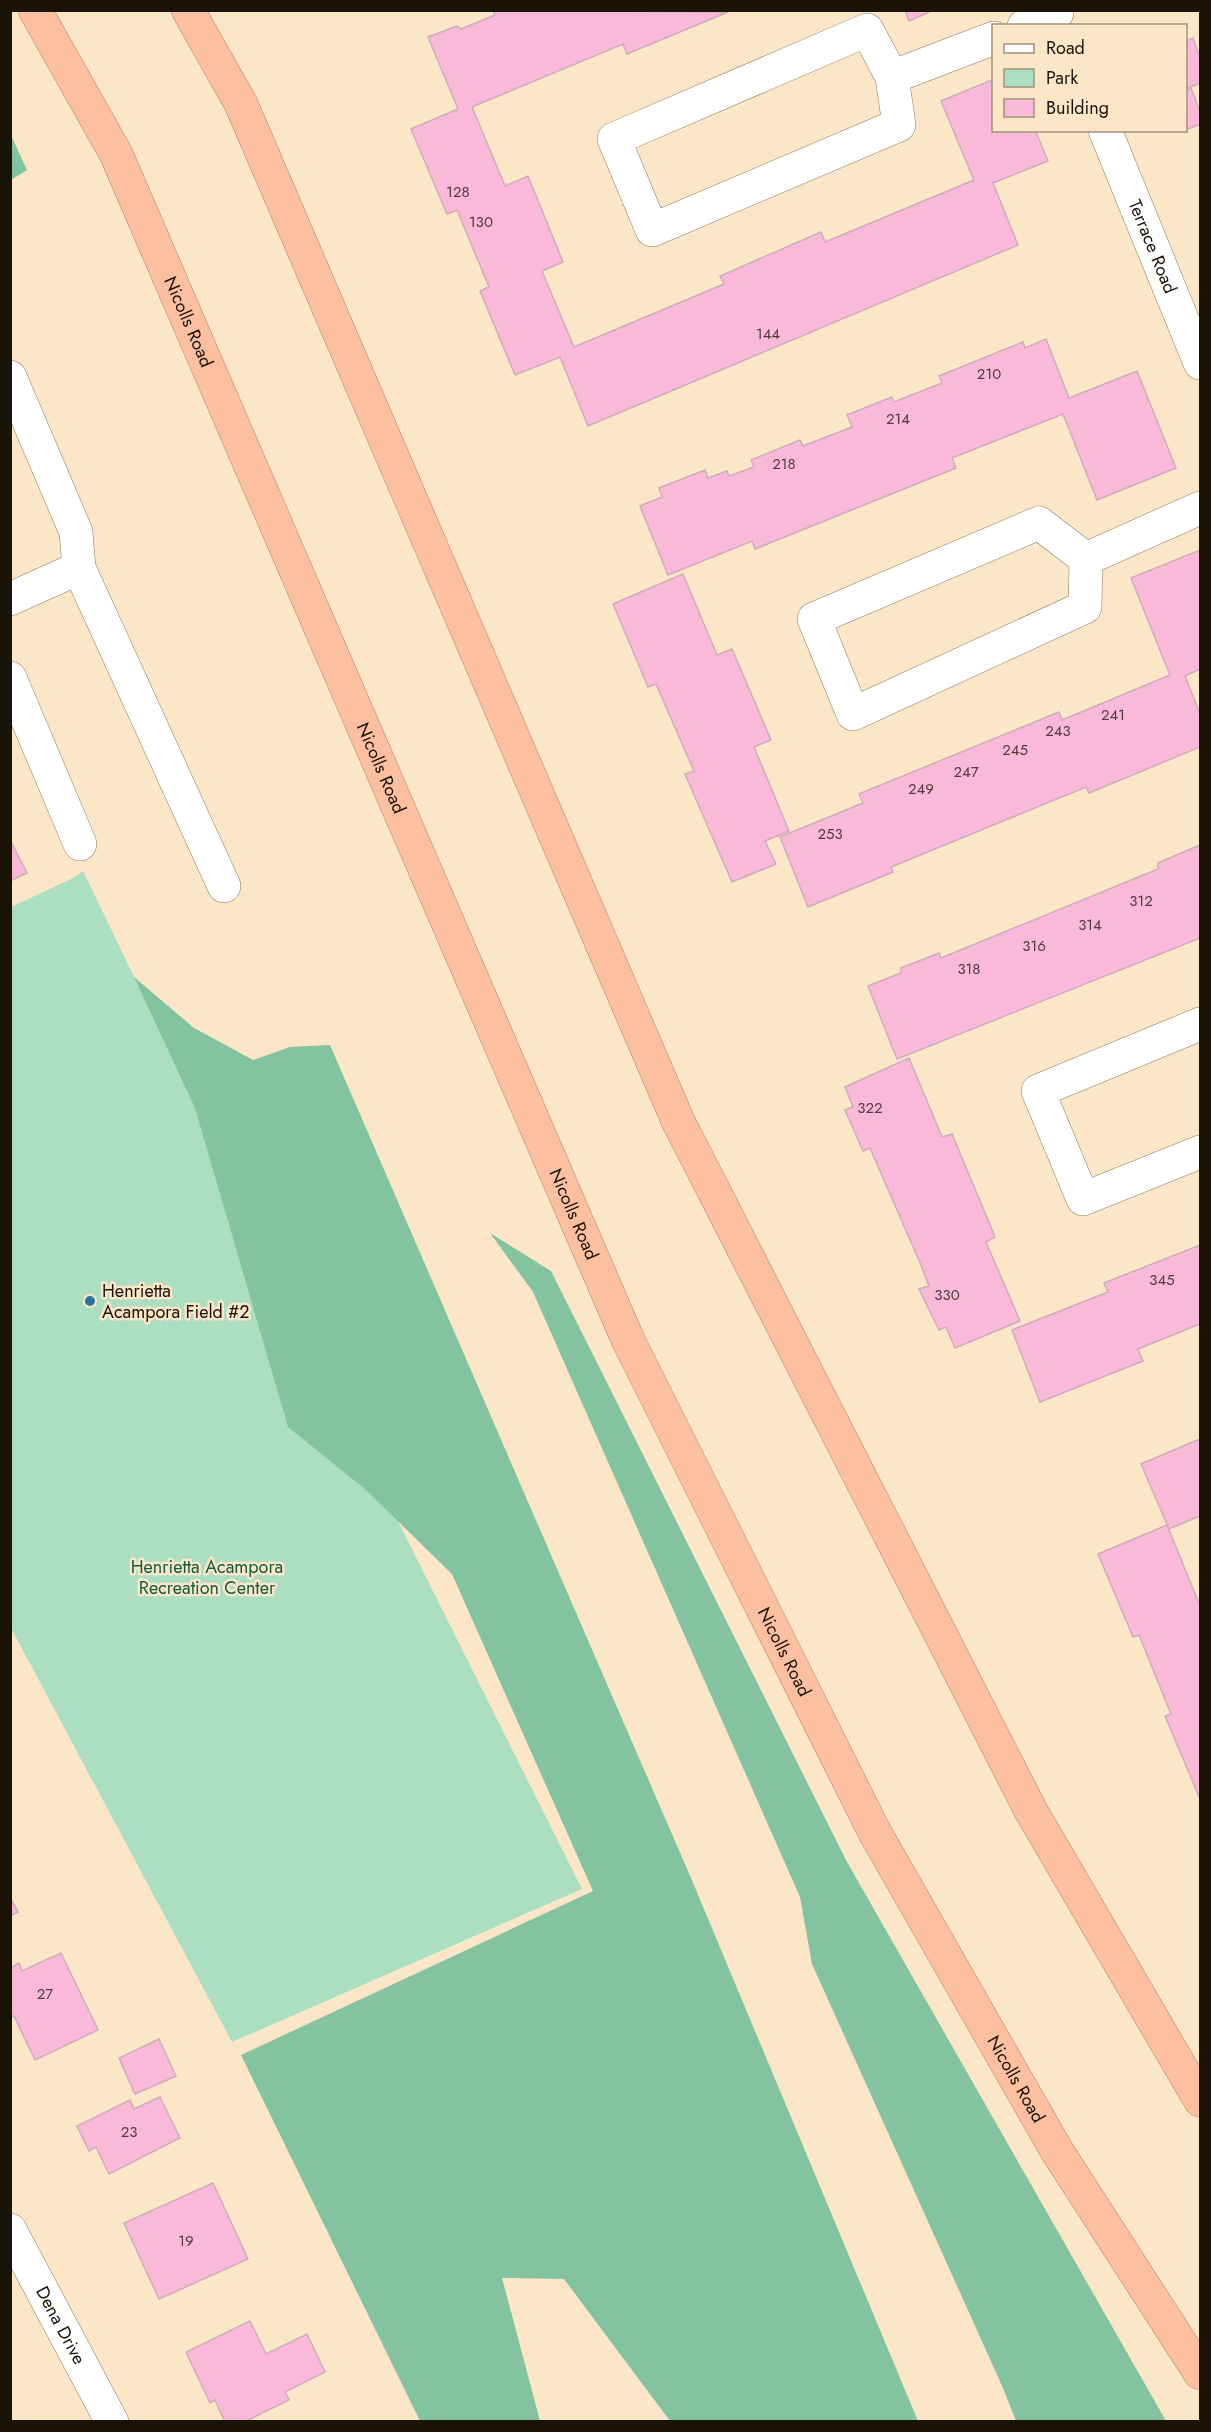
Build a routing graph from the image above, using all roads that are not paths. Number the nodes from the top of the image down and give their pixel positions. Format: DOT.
graph roads {
  1 [pos="34,10"];
  2 [pos="188,10"];
  3 [pos="1058,16"];
  4 [pos="1031,24"];
  5 [pos="992,38"];
  6 [pos="892,78"];
  7 [pos="1106,132"];
  8 [pos="1200,363"];
  9 [pos="10,376"];
  10 [pos="1200,508"];
  11 [pos="1086,559"];
  12 [pos="79,568"];
  13 [pos="10,599"];
  14 [pos="10,678"];
  15 [pos="80,844"];
  16 [pos="224,886"];
  17 [pos="1200,1024"];
  18 [pos="1200,1152"];
  19 [pos="1200,2100"];
  20 [pos="10,2230"];
  21 [pos="1200,2373"];
  22 [pos="112,2421"];
  1 -- 21 [label="highway, Nicolls Road"];
  2 -- 19 [label="highway"];
  3 -- 4 [label="street"];
  5 -- 6 [label="street"];
  6 -- 6 [label="street"];
  7 -- 8 [label="street, Terrace Road"];
  9 -- 12 [label="street"];
  10 -- 11 [label="street"];
  11 -- 11 [label="street"];
  12 -- 13 [label="street"];
  12 -- 16 [label="street"];
  14 -- 15 [label="street"];
  17 -- 18 [label="street"];
  20 -- 22 [label="street, Dena Drive"];
}
